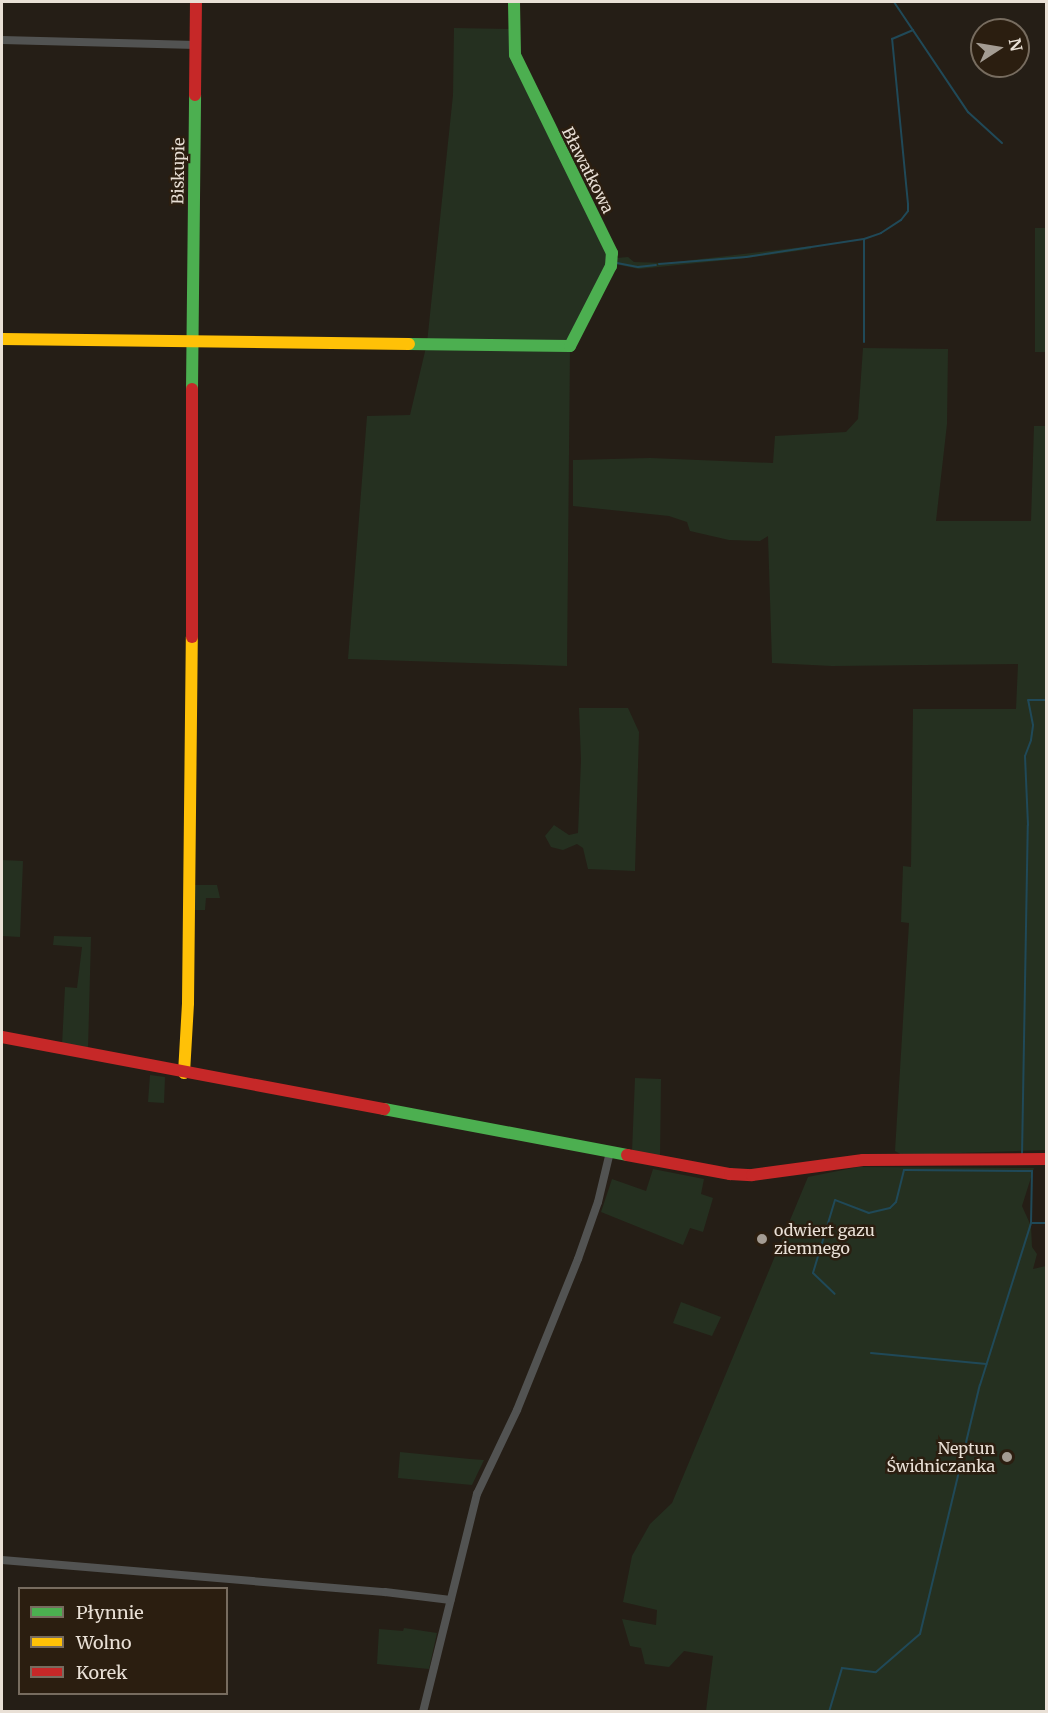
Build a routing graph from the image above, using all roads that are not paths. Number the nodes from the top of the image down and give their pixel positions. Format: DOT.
graph roads {
  1 [pos="196,2"];
  2 [pos="514,2"];
  3 [pos="2,40"];
  4 [pos="196,45"];
  5 [pos="2,339"];
  6 [pos="193,342"];
  7 [pos="2,1037"];
  8 [pos="184,1073"];
  9 [pos="610,1152"];
  10 [pos="1047,1159"];
  11 [pos="2,1560"];
  12 [pos="451,1600"];
  13 [pos="423,1712"];
  1 -- 4 [label="street, Biskupie"];
  2 -- 6 [label="street, Bławatkowa"];
  3 -- 4 [label="street"];
  4 -- 6 [label="street, Biskupie"];
  5 -- 6 [label="street"];
  6 -- 8 [label="street, Biskupie"];
  7 -- 8 [label="street"];
  8 -- 9 [label="street"];
  9 -- 10 [label="street"];
  9 -- 12 [label="street"];
  11 -- 12 [label="street"];
  12 -- 13 [label="street"];
}
